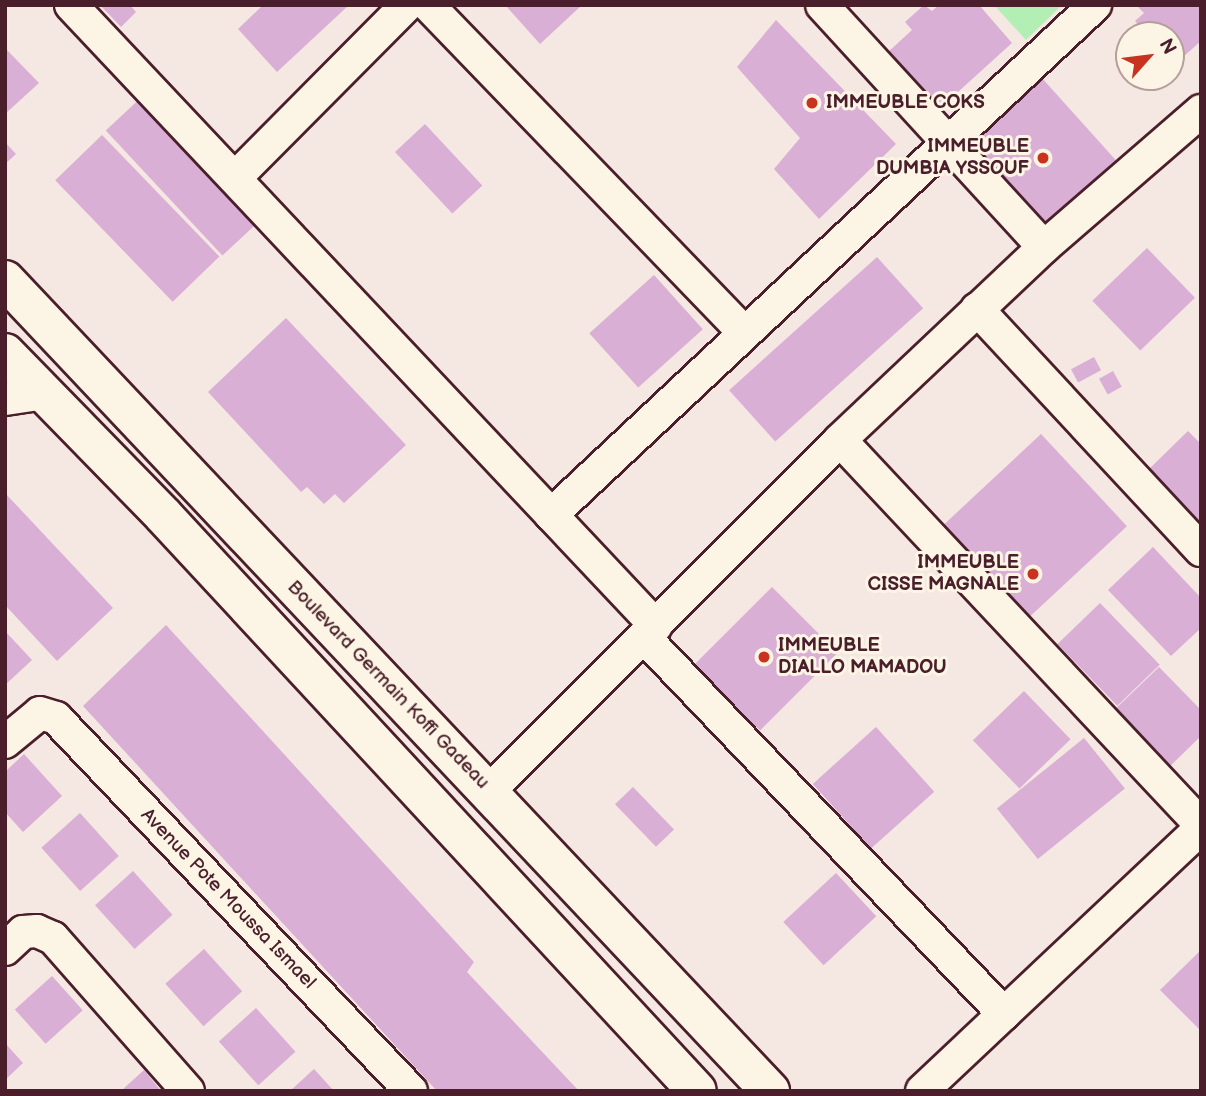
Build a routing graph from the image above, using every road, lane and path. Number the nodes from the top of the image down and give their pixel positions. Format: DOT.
graph roads {
  1 [pos="71,5"];
  2 [pos="407,5"];
  3 [pos="428,5"];
  4 [pos="821,5"];
  5 [pos="1096,5"];
  6 [pos="1201,111"];
  7 [pos="947,142"];
  8 [pos="235,178"];
  9 [pos="1044,247"];
  10 [pos="5,280"];
  11 [pos="977,309"];
  12 [pos="745,333"];
  13 [pos="5,353"];
  14 [pos="45,393"];
  15 [pos="5,399"];
  16 [pos="840,440"];
  17 [pos="551,516"];
  18 [pos="1201,550"];
  19 [pos="650,632"];
  20 [pos="5,742"];
  21 [pos="489,791"];
  22 [pos="1201,827"];
  23 [pos="5,948"];
  24 [pos="1004,1014"];
  25 [pos="188,1091"];
  26 [pos="411,1091"];
  27 [pos="697,1091"];
  28 [pos="770,1091"];
  29 [pos="922,1091"];
  1 -- 8 [label="street"];
  2 -- 8 [label="street"];
  3 -- 12 [label="street"];
  4 -- 7 [label="street"];
  5 -- 7 [label="street"];
  6 -- 9 [label="street"];
  7 -- 9 [label="street"];
  7 -- 12 [label="street"];
  8 -- 17 [label="street"];
  9 -- 11 [label="street"];
  10 -- 21 [label="main road, Boulevard Germain Koffi Gadeau"];
  11 -- 16 [label="street"];
  11 -- 18 [label="street"];
  12 -- 17 [label="street"];
  13 -- 14 [label="main road"];
  14 -- 15 [label="street"];
  14 -- 27 [label="main road"];
  16 -- 19 [label="street"];
  16 -- 22 [label="street"];
  17 -- 19 [label="street"];
  19 -- 21 [label="street"];
  19 -- 24 [label="street"];
  20 -- 26 [label="street, Avenue Pote Moussa Ismael"];
  21 -- 28 [label="main road, Boulevard Germain Koffi Gadeau"];
  22 -- 24 [label="street"];
  23 -- 25 [label="street"];
  24 -- 29 [label="street"];
}
